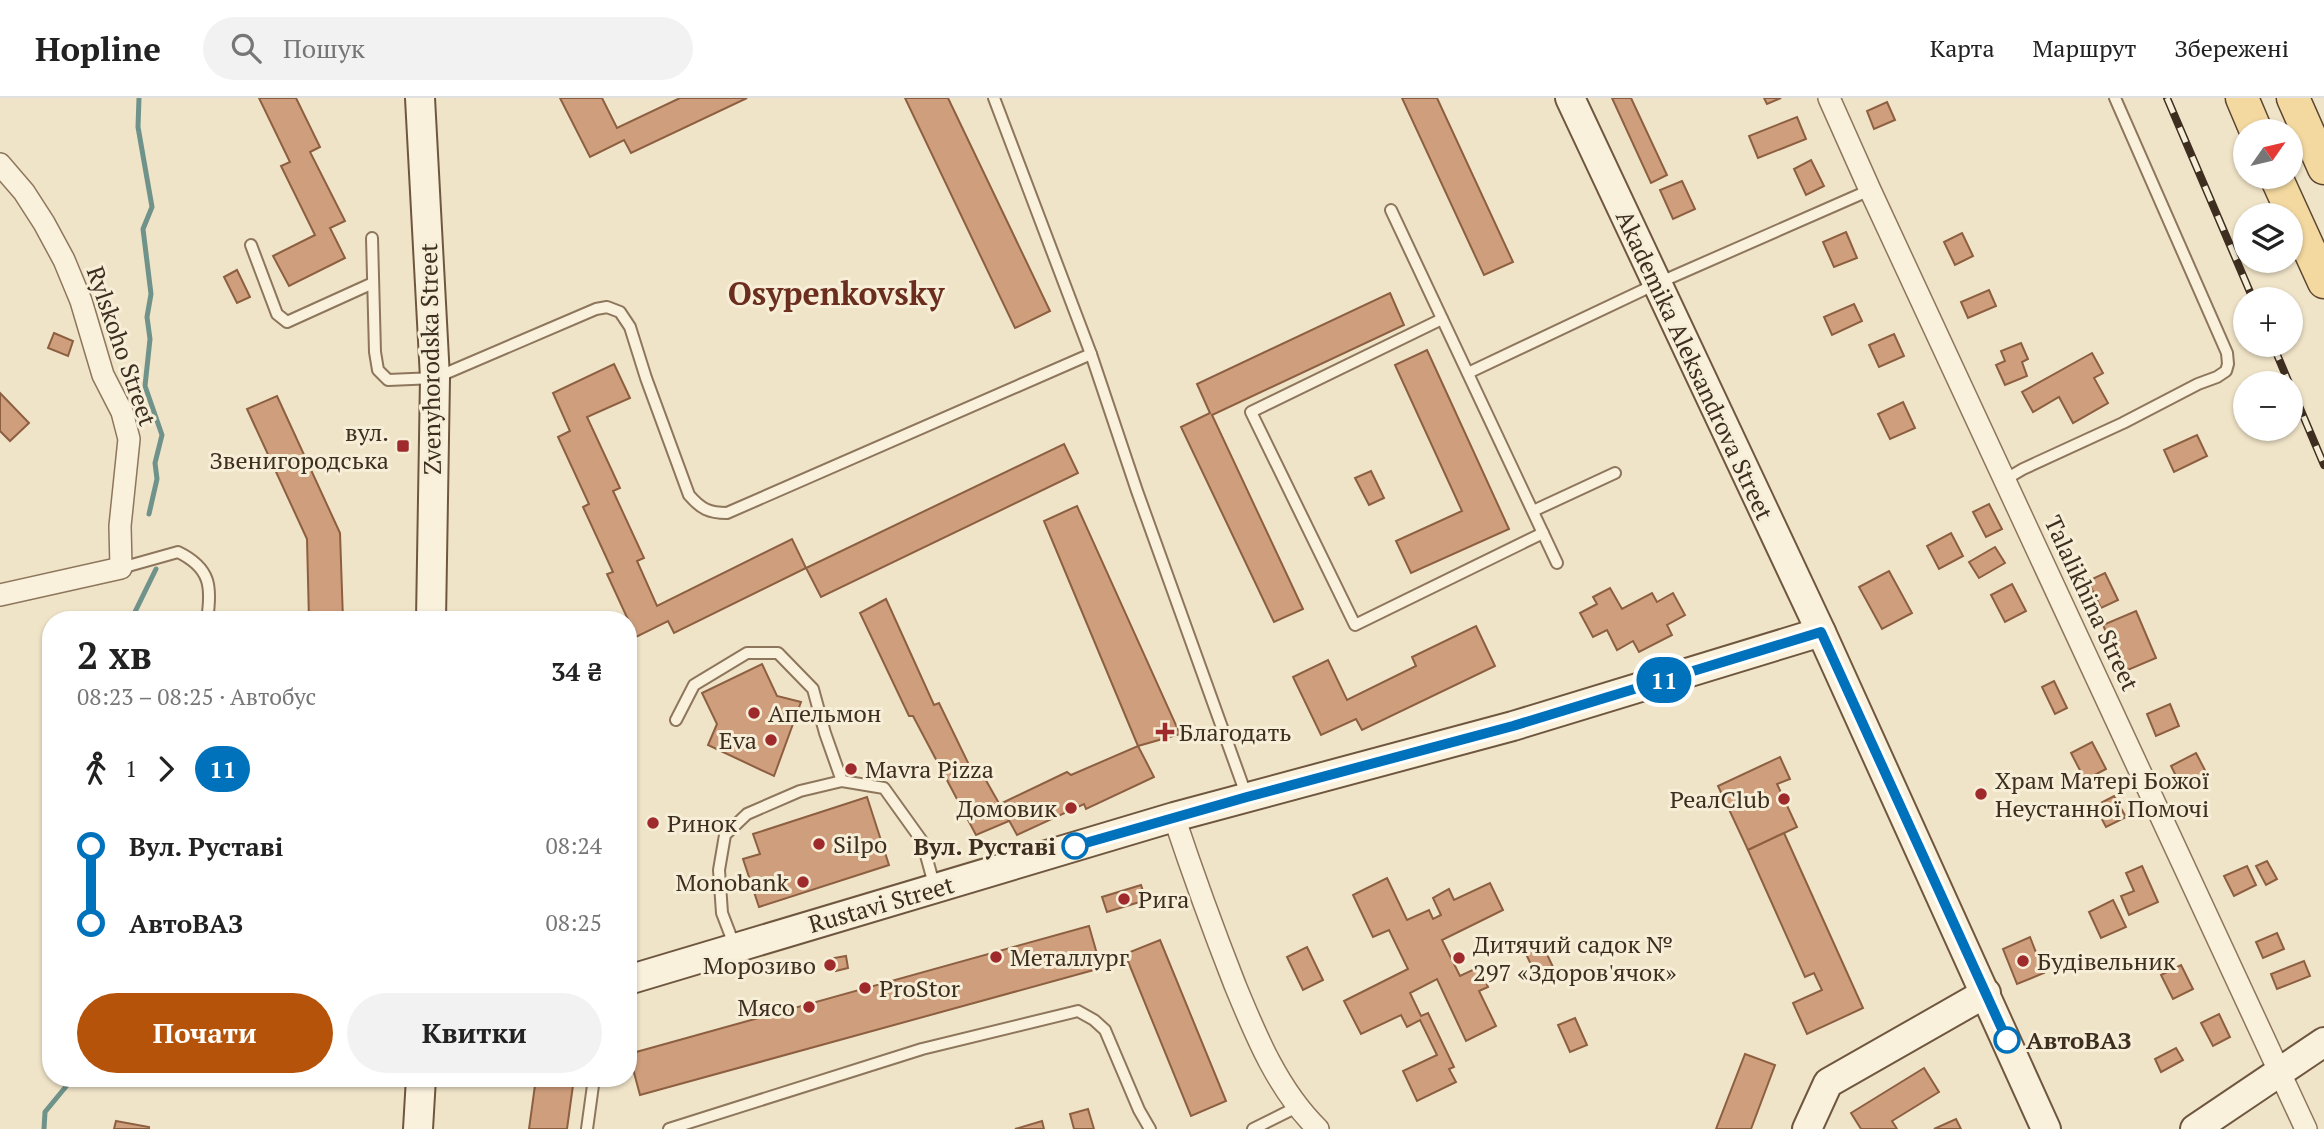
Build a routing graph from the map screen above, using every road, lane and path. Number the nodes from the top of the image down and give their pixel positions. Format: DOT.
graph roads {
  1 [pos="420,98"];
  2 [pos="994,98"];
  3 [pos="1570,98"];
  4 [pos="1829,98"];
  5 [pos="2115,98"];
  6 [pos="2242,98"];
  7 [pos="2293,98"];
  8 [pos="2251,119"];
  9 [pos="2312,139"];
  10 [pos="0,164"];
  11 [pos="2324,167"];
  12 [pos="2281,189"];
  13 [pos="1870,190"];
  14 [pos="1391,210"];
  15 [pos="373,238"];
  16 [pos="251,245"];
  17 [pos="2324,282"];
  18 [pos="373,283"];
  19 [pos="1656,284"];
  20 [pos="1442,319"];
  21 [pos="1091,354"];
  22 [pos="1468,373"];
  23 [pos="435,377"];
  24 [pos="1615,473"];
  25 [pos="2006,480"];
  26 [pos="1533,511"];
  27 [pos="1543,533"];
  28 [pos="1557,563"];
  29 [pos="121,568"];
  30 [pos="0,595"];
  31 [pos="208,611"];
  32 [pos="431,611"];
  33 [pos="1821,632"];
  34 [pos="676,720"];
  35 [pos="842,781"];
  36 [pos="1247,797"];
  37 [pos="1174,817"];
  38 [pos="935,888"];
  39 [pos="735,947"];
  40 [pos="637,977"];
  41 [pos="1986,993"];
  42 [pos="2324,1042"];
  43 [pos="2280,1073"];
  44 [pos="420,1087"];
  45 [pos="593,1087"];
  46 [pos="1306,1121"];
  47 [pos="418,1129"];
  48 [pos="587,1129"];
  49 [pos="669,1129"];
  50 [pos="1150,1129"];
  51 [pos="1253,1129"];
  52 [pos="1807,1129"];
  53 [pos="2046,1129"];
  54 [pos="2195,1129"];
  55 [pos="2306,1129"];
  1 -- 23 [label="street, Zvenyhorodska Street"];
  2 -- 21 [label="lane"];
  3 -- 19 [label="street, Akademika Aleksandrova Street"];
  4 -- 13 [label="street, Talalikhina Street"];
  5 -- 25 [label="lane"];
  6 -- 8 [label="main road"];
  7 -- 9 [label="main road"];
  9 -- 11 [label="main road"];
  10 -- 29 [label="street, Rylskoho Street"];
  12 -- 17 [label="main road"];
  13 -- 19 [label="lane"];
  13 -- 25 [label="street, Talalikhina Street"];
  14 -- 20 [label="lane"];
  15 -- 18 [label="lane"];
  16 -- 18 [label="lane"];
  18 -- 23 [label="lane"];
  19 -- 22 [label="lane"];
  19 -- 33 [label="street, Akademika Aleksandrova Street"];
  20 -- 22 [label="lane"];
  20 -- 27 [label="lane"];
  21 -- 23 [label="lane"];
  21 -- 36 [label="lane"];
  22 -- 26 [label="lane"];
  23 -- 32 [label="street, Zvenyhorodska Street"];
  24 -- 26 [label="lane"];
  25 -- 43 [label="street, Talalikhina Street"];
  26 -- 27 [label="lane"];
  27 -- 28 [label="lane"];
  29 -- 30 [label="street"];
  29 -- 31 [label="lane"];
  33 -- 36 [label="street, Rustavi Street"];
  33 -- 41 [label="street, Akademika Aleksandrova Street"];
  34 -- 35 [label="lane"];
  35 -- 38 [label="lane"];
  35 -- 39 [label="lane"];
  36 -- 37 [label="street, Rustavi Street"];
  37 -- 38 [label="street, Rustavi Street"];
  37 -- 46 [label="street"];
  38 -- 39 [label="street, Rustavi Street"];
  39 -- 40 [label="street, Rustavi Street"];
  41 -- 52 [label="street"];
  41 -- 53 [label="street, Akademika Aleksandrova Street"];
  42 -- 43 [label="street"];
  43 -- 54 [label="street"];
  43 -- 55 [label="street, Talalikhina Street"];
  44 -- 47 [label="street"];
  45 -- 48 [label="lane"];
  46 -- 51 [label="lane"];
  49 -- 50 [label="lane"];
}
